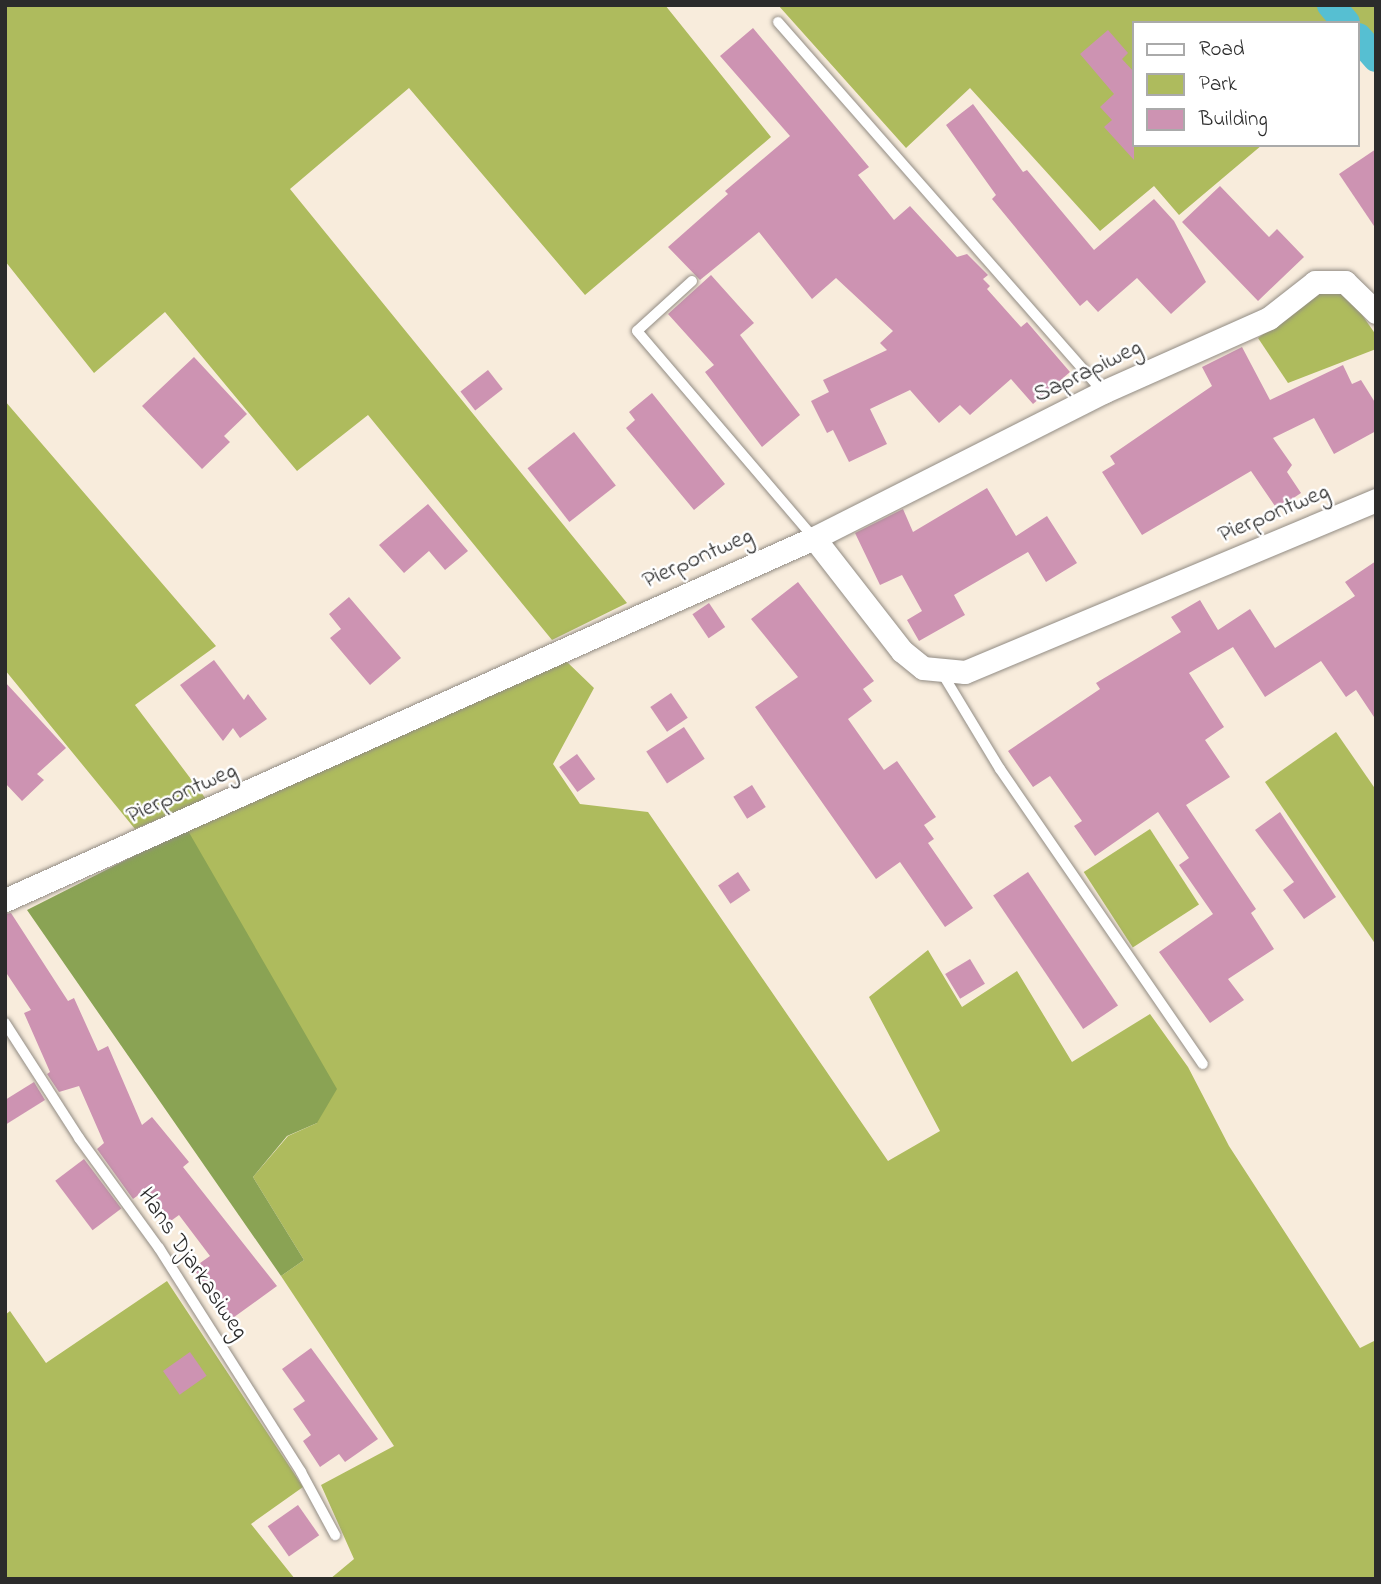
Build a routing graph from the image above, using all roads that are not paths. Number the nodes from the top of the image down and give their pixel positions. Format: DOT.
graph roads {
  1 [pos="778,22"];
  2 [pos="692,281"];
  3 [pos="1376,312"];
  4 [pos="1103,392"];
  5 [pos="1376,499"];
  6 [pos="814,538"];
  7 [pos="942,673"];
  8 [pos="5,900"];
  9 [pos="5,1023"];
  10 [pos="1203,1064"];
  11 [pos="335,1535"];
  1 -- 4 [label="lane"];
  2 -- 6 [label="lane"];
  3 -- 4 [label="street, Saprapiweg"];
  4 -- 6 [label="street, Saprapiweg"];
  5 -- 7 [label="street, Pierpontweg"];
  6 -- 7 [label="street"];
  6 -- 8 [label="street, Pierpontweg"];
  7 -- 10 [label="lane"];
  9 -- 11 [label="lane, Hans Djarkasiweg"];
}
